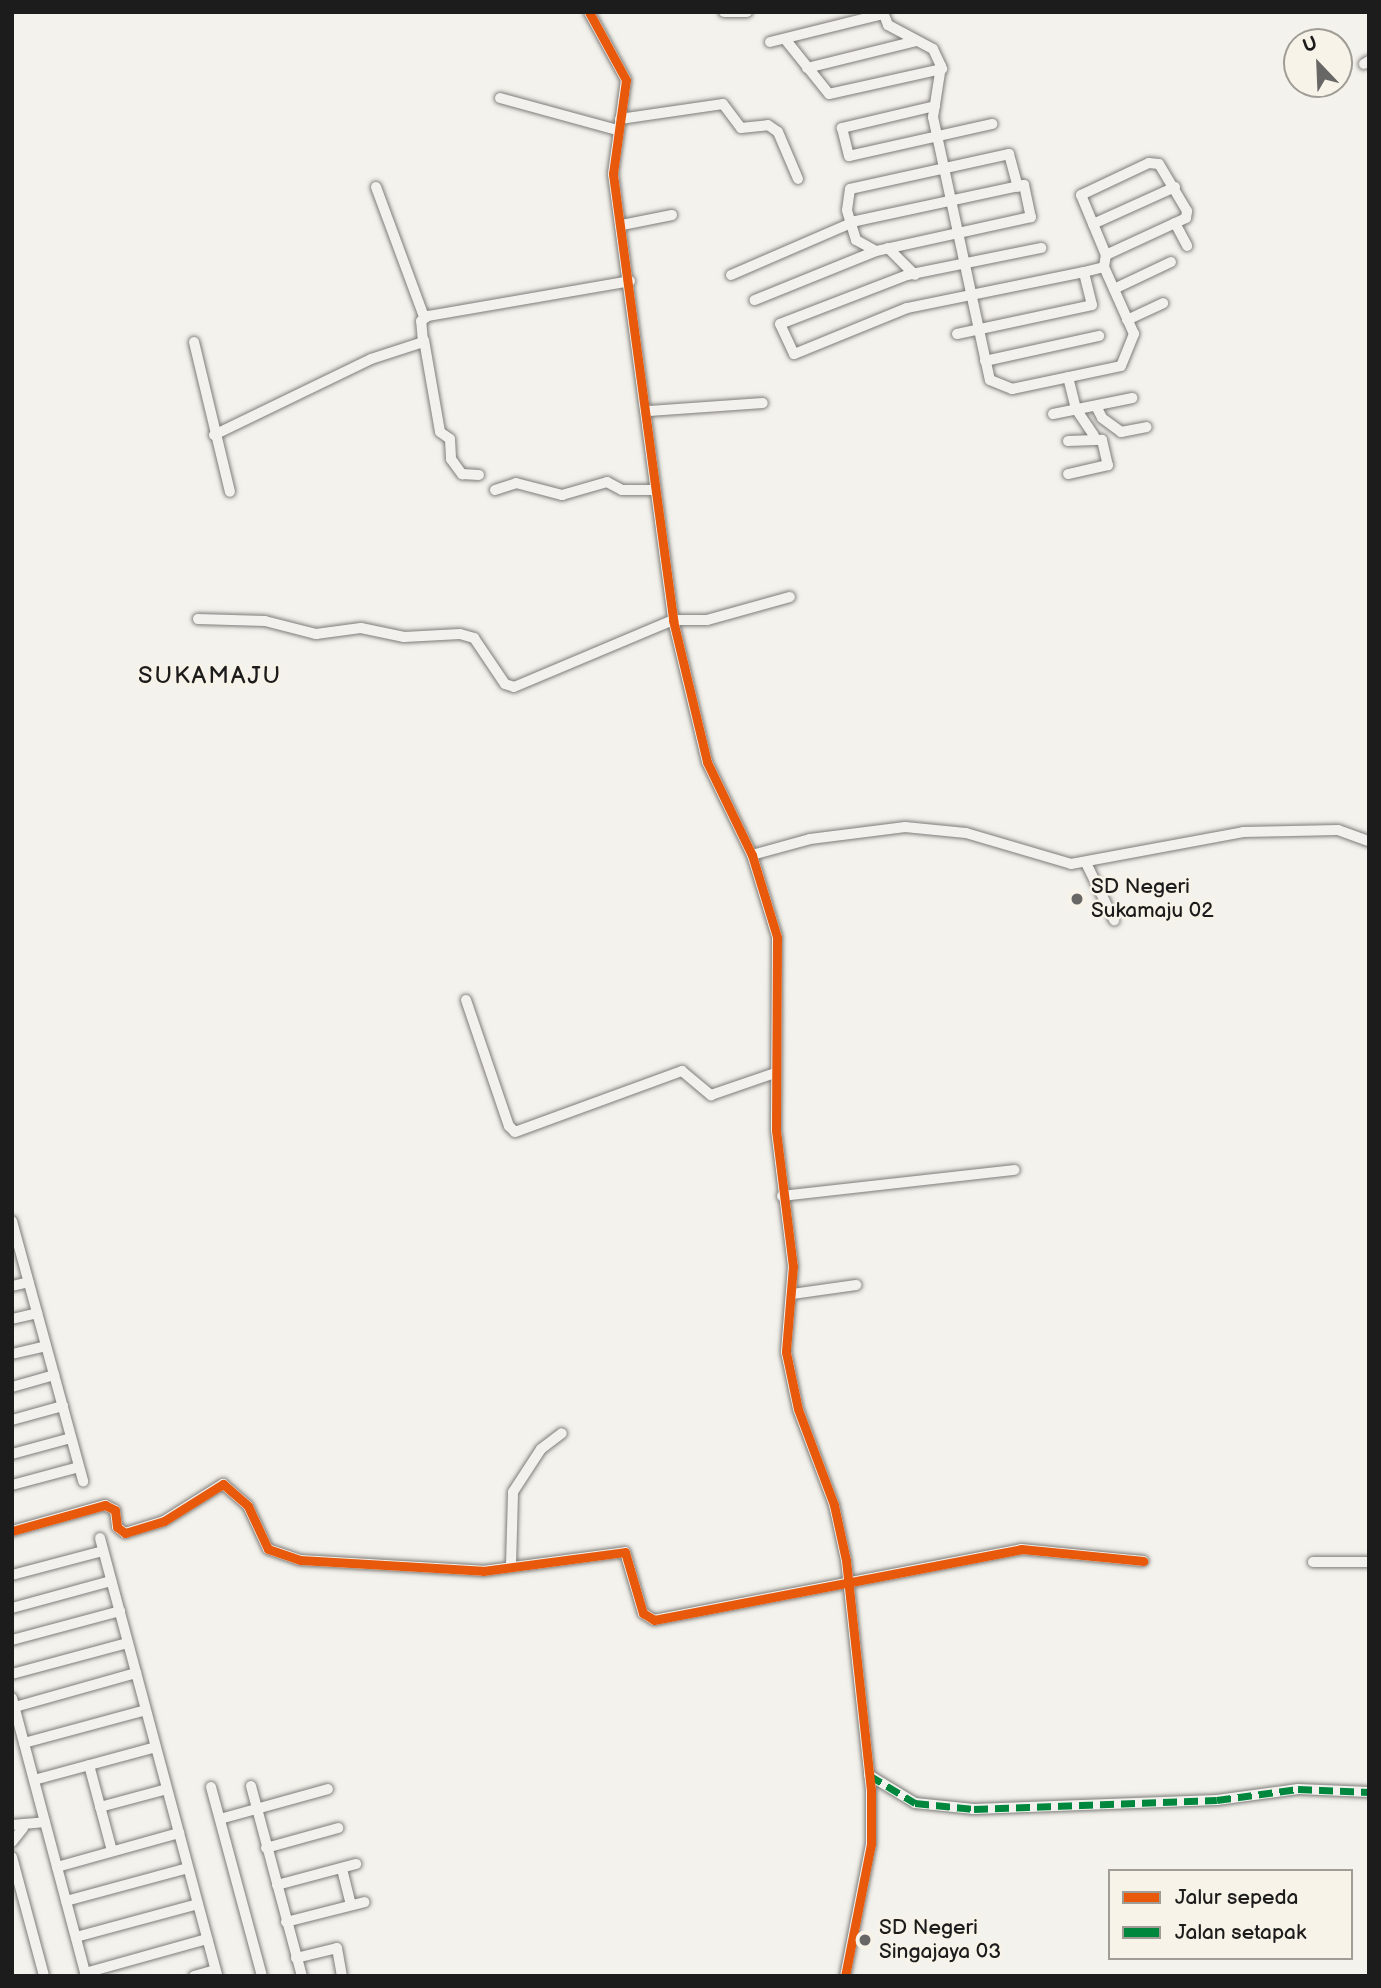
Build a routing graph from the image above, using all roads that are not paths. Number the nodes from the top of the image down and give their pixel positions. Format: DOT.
graph roads {
  1 [pos="589,12"];
  2 [pos="724,12"];
  3 [pos="747,12"];
  4 [pos="883,13"];
  5 [pos="785,39"];
  6 [pos="916,41"];
  7 [pos="770,42"];
  8 [pos="807,68"];
  9 [pos="942,69"];
  10 [pos="500,98"];
  11 [pos="935,106"];
  12 [pos="619,124"];
  13 [pos="992,124"];
  14 [pos="936,138"];
  15 [pos="943,169"];
  16 [pos="798,179"];
  17 [pos="376,187"];
  18 [pos="1017,187"];
  19 [pos="1175,187"];
  20 [pos="950,201"];
  21 [pos="672,215"];
  22 [pos="1175,223"];
  23 [pos="1093,224"];
  24 [pos="622,225"];
  25 [pos="851,225"];
  26 [pos="957,232"];
  27 [pos="1187,246"];
  28 [pos="888,248"];
  29 [pos="1041,248"];
  30 [pos="876,251"];
  31 [pos="1106,255"];
  32 [pos="1171,262"];
  33 [pos="964,263"];
  34 [pos="1104,268"];
  35 [pos="1084,272"];
  36 [pos="731,275"];
  37 [pos="915,275"];
  38 [pos="630,281"];
  39 [pos="1114,289"];
  40 [pos="971,297"];
  41 [pos="755,300"];
  42 [pos="1163,303"];
  43 [pos="424,317"];
  44 [pos="1127,320"];
  45 [pos="978,330"];
  46 [pos="957,334"];
  47 [pos="1099,336"];
  48 [pos="424,340"];
  49 [pos="194,342"];
  50 [pos="985,361"];
  51 [pos="1069,377"];
  52 [pos="1132,398"];
  53 [pos="763,402"];
  54 [pos="1096,405"];
  55 [pos="1076,409"];
  56 [pos="649,411"];
  57 [pos="1053,414"];
  58 [pos="1147,428"];
  59 [pos="214,435"];
  60 [pos="1094,436"];
  61 [pos="1068,440"];
  62 [pos="1068,474"];
  63 [pos="479,475"];
  64 [pos="495,490"];
  65 [pos="652,490"];
  66 [pos="230,492"];
  67 [pos="790,597"];
  68 [pos="198,619"];
  69 [pos="673,620"];
  70 [pos="1369,841"];
  71 [pos="752,855"];
  72 [pos="1086,863"];
  73 [pos="1114,920"];
  74 [pos="466,1000"];
  75 [pos="775,1073"];
  76 [pos="1016,1170"];
  77 [pos="782,1196"];
  78 [pos="12,1220"];
  79 [pos="15,1243"];
  80 [pos="29,1282"];
  81 [pos="856,1285"];
  82 [pos="12,1286"];
  83 [pos="792,1294"];
  84 [pos="37,1313"];
  85 [pos="12,1320"];
  86 [pos="46,1346"];
  87 [pos="12,1354"];
  88 [pos="54,1375"];
  89 [pos="12,1387"];
  90 [pos="62,1406"];
  91 [pos="12,1420"];
  92 [pos="562,1433"];
  93 [pos="71,1438"];
  94 [pos="12,1454"];
  95 [pos="79,1467"];
  96 [pos="83,1481"];
  97 [pos="12,1485"];
  98 [pos="12,1531"];
  99 [pos="100,1538"];
  100 [pos="103,1551"];
  101 [pos="1143,1562"];
  102 [pos="1313,1562"];
  103 [pos="1369,1562"];
  104 [pos="511,1565"];
  105 [pos="12,1575"];
  106 [pos="111,1581"];
  107 [pos="849,1584"];
  108 [pos="12,1608"];
  109 [pos="120,1611"];
  110 [pos="12,1640"];
  111 [pos="128,1643"];
  112 [pos="136,1673"];
  113 [pos="12,1675"];
  114 [pos="13,1703"];
  115 [pos="146,1710"];
  116 [pos="24,1743"];
  117 [pos="156,1747"];
  118 [pos="89,1765"];
  119 [pos="869,1775"];
  120 [pos="34,1780"];
  121 [pos="251,1786"];
  122 [pos="211,1787"];
  123 [pos="167,1789"];
  124 [pos="328,1789"];
  125 [pos="1369,1792"];
  126 [pos="100,1807"];
  127 [pos="255,1810"];
  128 [pos="220,1819"];
  129 [pos="45,1822"];
  130 [pos="18,1827"];
  131 [pos="338,1828"];
  132 [pos="179,1833"];
  133 [pos="12,1842"];
  134 [pos="266,1847"];
  135 [pos="112,1851"];
  136 [pos="12,1857"];
  137 [pos="356,1864"];
  138 [pos="57,1867"];
  139 [pos="188,1868"];
  140 [pos="342,1869"];
  141 [pos="277,1885"];
  142 [pos="66,1901"];
  143 [pos="365,1902"];
  144 [pos="198,1904"];
  145 [pos="351,1905"];
  146 [pos="286,1922"];
  147 [pos="76,1937"];
  148 [pos="207,1939"];
  149 [pos="296,1958"];
  150 [pos="216,1973"];
  151 [pos="85,1975"];
  152 [pos="44,1976"];
  153 [pos="194,1976"];
  154 [pos="262,1976"];
  155 [pos="302,1976"];
  156 [pos="342,1976"];
  157 [pos="845,1976"];
  1 -- 12 [label="street"];
  2 -- 3 [label="street"];
  4 -- 5 [label="street"];
  4 -- 6 [label="street"];
  5 -- 7 [label="street"];
  5 -- 8 [label="street"];
  6 -- 8 [label="street"];
  6 -- 9 [label="street"];
  8 -- 9 [label="street"];
  9 -- 11 [label="street"];
  10 -- 12 [label="street"];
  11 -- 14 [label="street"];
  11 -- 14 [label="street"];
  12 -- 16 [label="street"];
  12 -- 24 [label="street"];
  13 -- 14 [label="street"];
  14 -- 15 [label="street"];
  15 -- 18 [label="street"];
  15 -- 20 [label="street"];
  15 -- 25 [label="street"];
  17 -- 43 [label="street"];
  18 -- 20 [label="street"];
  18 -- 26 [label="street"];
  19 -- 22 [label="street"];
  19 -- 23 [label="street"];
  19 -- 23 [label="street"];
  20 -- 25 [label="street"];
  20 -- 26 [label="street"];
  21 -- 24 [label="street"];
  22 -- 27 [label="street"];
  22 -- 31 [label="street"];
  23 -- 31 [label="street"];
  24 -- 38 [label="street"];
  25 -- 30 [label="street"];
  25 -- 36 [label="street"];
  26 -- 28 [label="street"];
  26 -- 33 [label="street"];
  28 -- 30 [label="street"];
  28 -- 37 [label="street"];
  29 -- 33 [label="street"];
  30 -- 41 [label="street"];
  31 -- 34 [label="street"];
  32 -- 39 [label="street"];
  33 -- 37 [label="street"];
  33 -- 40 [label="street"];
  34 -- 35 [label="street"];
  34 -- 39 [label="street"];
  35 -- 40 [label="street"];
  35 -- 45 [label="street"];
  37 -- 40 [label="street"];
  38 -- 43 [label="street"];
  38 -- 56 [label="street"];
  39 -- 44 [label="street"];
  40 -- 45 [label="street"];
  42 -- 44 [label="street"];
  43 -- 48 [label="street"];
  44 -- 51 [label="street"];
  45 -- 46 [label="street"];
  45 -- 50 [label="street"];
  47 -- 50 [label="street"];
  48 -- 59 [label="street"];
  48 -- 63 [label="street"];
  49 -- 59 [label="street"];
  50 -- 51 [label="street"];
  51 -- 55 [label="street"];
  52 -- 54 [label="street"];
  53 -- 56 [label="street"];
  54 -- 55 [label="street"];
  54 -- 58 [label="street"];
  55 -- 57 [label="street"];
  55 -- 60 [label="street"];
  56 -- 65 [label="street"];
  59 -- 66 [label="street"];
  60 -- 61 [label="street"];
  60 -- 62 [label="street"];
  64 -- 65 [label="street"];
  65 -- 69 [label="street"];
  67 -- 69 [label="street"];
  68 -- 69 [label="street"];
  69 -- 71 [label="street"];
  70 -- 72 [label="street"];
  71 -- 72 [label="street"];
  71 -- 75 [label="street"];
  72 -- 73 [label="street"];
  74 -- 75 [label="street"];
  75 -- 77 [label="street"];
  76 -- 77 [label="street"];
  77 -- 83 [label="street"];
  78 -- 79 [label="street"];
  79 -- 80 [label="street"];
  80 -- 82 [label="street"];
  80 -- 84 [label="street"];
  81 -- 83 [label="street"];
  83 -- 107 [label="street"];
  84 -- 85 [label="street"];
  84 -- 86 [label="street"];
  86 -- 87 [label="street"];
  86 -- 88 [label="street"];
  88 -- 89 [label="street"];
  88 -- 90 [label="street"];
  90 -- 91 [label="street"];
  90 -- 93 [label="street"];
  92 -- 104 [label="street"];
  93 -- 94 [label="street"];
  93 -- 95 [label="street"];
  95 -- 96 [label="street"];
  95 -- 97 [label="street"];
  98 -- 104 [label="street"];
  99 -- 100 [label="street"];
  100 -- 105 [label="street"];
  100 -- 106 [label="street"];
  101 -- 107 [label="street"];
  102 -- 103 [label="street"];
  104 -- 107 [label="street"];
  106 -- 108 [label="street"];
  106 -- 109 [label="street"];
  107 -- 119 [label="street"];
  109 -- 110 [label="street"];
  109 -- 111 [label="street"];
  111 -- 112 [label="street"];
  111 -- 113 [label="street"];
  112 -- 114 [label="street"];
  112 -- 115 [label="street"];
  114 -- 116 [label="street"];
  115 -- 116 [label="street"];
  115 -- 117 [label="street"];
  116 -- 120 [label="street"];
  117 -- 118 [label="street"];
  117 -- 123 [label="street"];
  118 -- 120 [label="street"];
  118 -- 126 [label="street"];
  119 -- 125 [label="street"];
  119 -- 157 [label="street"];
  120 -- 129 [label="street"];
  121 -- 127 [label="street"];
  122 -- 128 [label="street"];
  123 -- 126 [label="street"];
  123 -- 132 [label="street"];
  124 -- 127 [label="street"];
  126 -- 135 [label="street"];
  127 -- 128 [label="street"];
  127 -- 134 [label="street"];
  128 -- 154 [label="street"];
  129 -- 130 [label="street"];
  129 -- 138 [label="street"];
  130 -- 133 [label="street"];
  131 -- 134 [label="street"];
  132 -- 135 [label="street"];
  132 -- 139 [label="street"];
  134 -- 141 [label="street"];
  135 -- 138 [label="street"];
  136 -- 152 [label="street"];
  137 -- 140 [label="street"];
  138 -- 142 [label="street"];
  139 -- 142 [label="street"];
  139 -- 144 [label="street"];
  140 -- 141 [label="street"];
  140 -- 145 [label="street"];
  141 -- 146 [label="street"];
  142 -- 147 [label="street"];
  143 -- 145 [label="street"];
  144 -- 147 [label="street"];
  144 -- 148 [label="street"];
  145 -- 146 [label="street"];
  146 -- 149 [label="street"];
  147 -- 151 [label="street"];
  148 -- 150 [label="street"];
  148 -- 151 [label="street"];
  149 -- 155 [label="street"];
  149 -- 156 [label="street"];
  150 -- 153 [label="street"];
}
